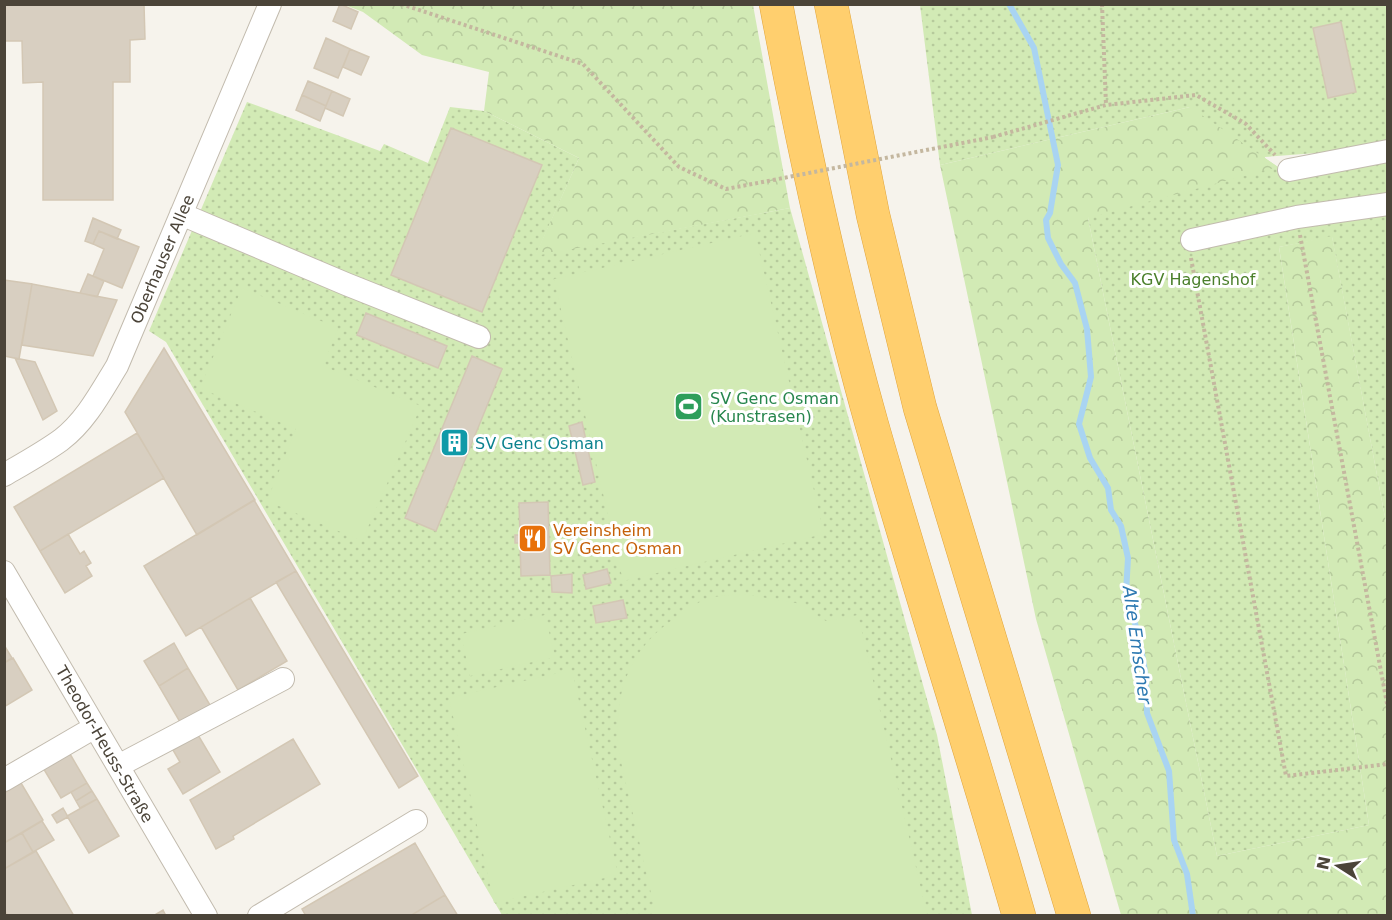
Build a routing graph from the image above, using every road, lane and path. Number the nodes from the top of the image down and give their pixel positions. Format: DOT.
graph roads {
  1 [pos="270,4"];
  2 [pos="401,4"];
  3 [pos="777,4"];
  4 [pos="831,4"];
  5 [pos="1102,4"];
  6 [pos="1106,105"];
  7 [pos="1388,151"];
  8 [pos="1288,170"];
  9 [pos="1388,204"];
  10 [pos="181,213"];
  11 [pos="1297,217"];
  12 [pos="1192,240"];
  13 [pos="479,337"];
  14 [pos="4,475"];
  15 [pos="4,572"];
  16 [pos="283,679"];
  17 [pos="1388,709"];
  18 [pos="95,727"];
  19 [pos="1388,764"];
  20 [pos="118,766"];
  21 [pos="4,780"];
  22 [pos="416,821"];
  23 [pos="206,915"];
  24 [pos="259,915"];
  25 [pos="1019,915"];
  26 [pos="1074,915"];
  1 -- 10 [label="street, Oberhauser Allee"];
  2 -- 6 [label="path, bridge"];
  3 -- 25 [label="highway"];
  4 -- 26 [label="highway"];
  5 -- 6 [label="path"];
  6 -- 8 [label="path"];
  7 -- 8 [label="street"];
  9 -- 11 [label="street"];
  10 -- 13 [label="street"];
  10 -- 14 [label="street, Oberhauser Allee"];
  11 -- 12 [label="street"];
  11 -- 17 [label="path"];
  12 -- 19 [label="path"];
  15 -- 18 [label="street, Theodor-Heuss-Straße"];
  16 -- 20 [label="street"];
  18 -- 20 [label="street, Theodor-Heuss-Straße"];
  18 -- 21 [label="street"];
  20 -- 23 [label="street, Theodor-Heuss-Straße"];
  22 -- 24 [label="street"];
}
